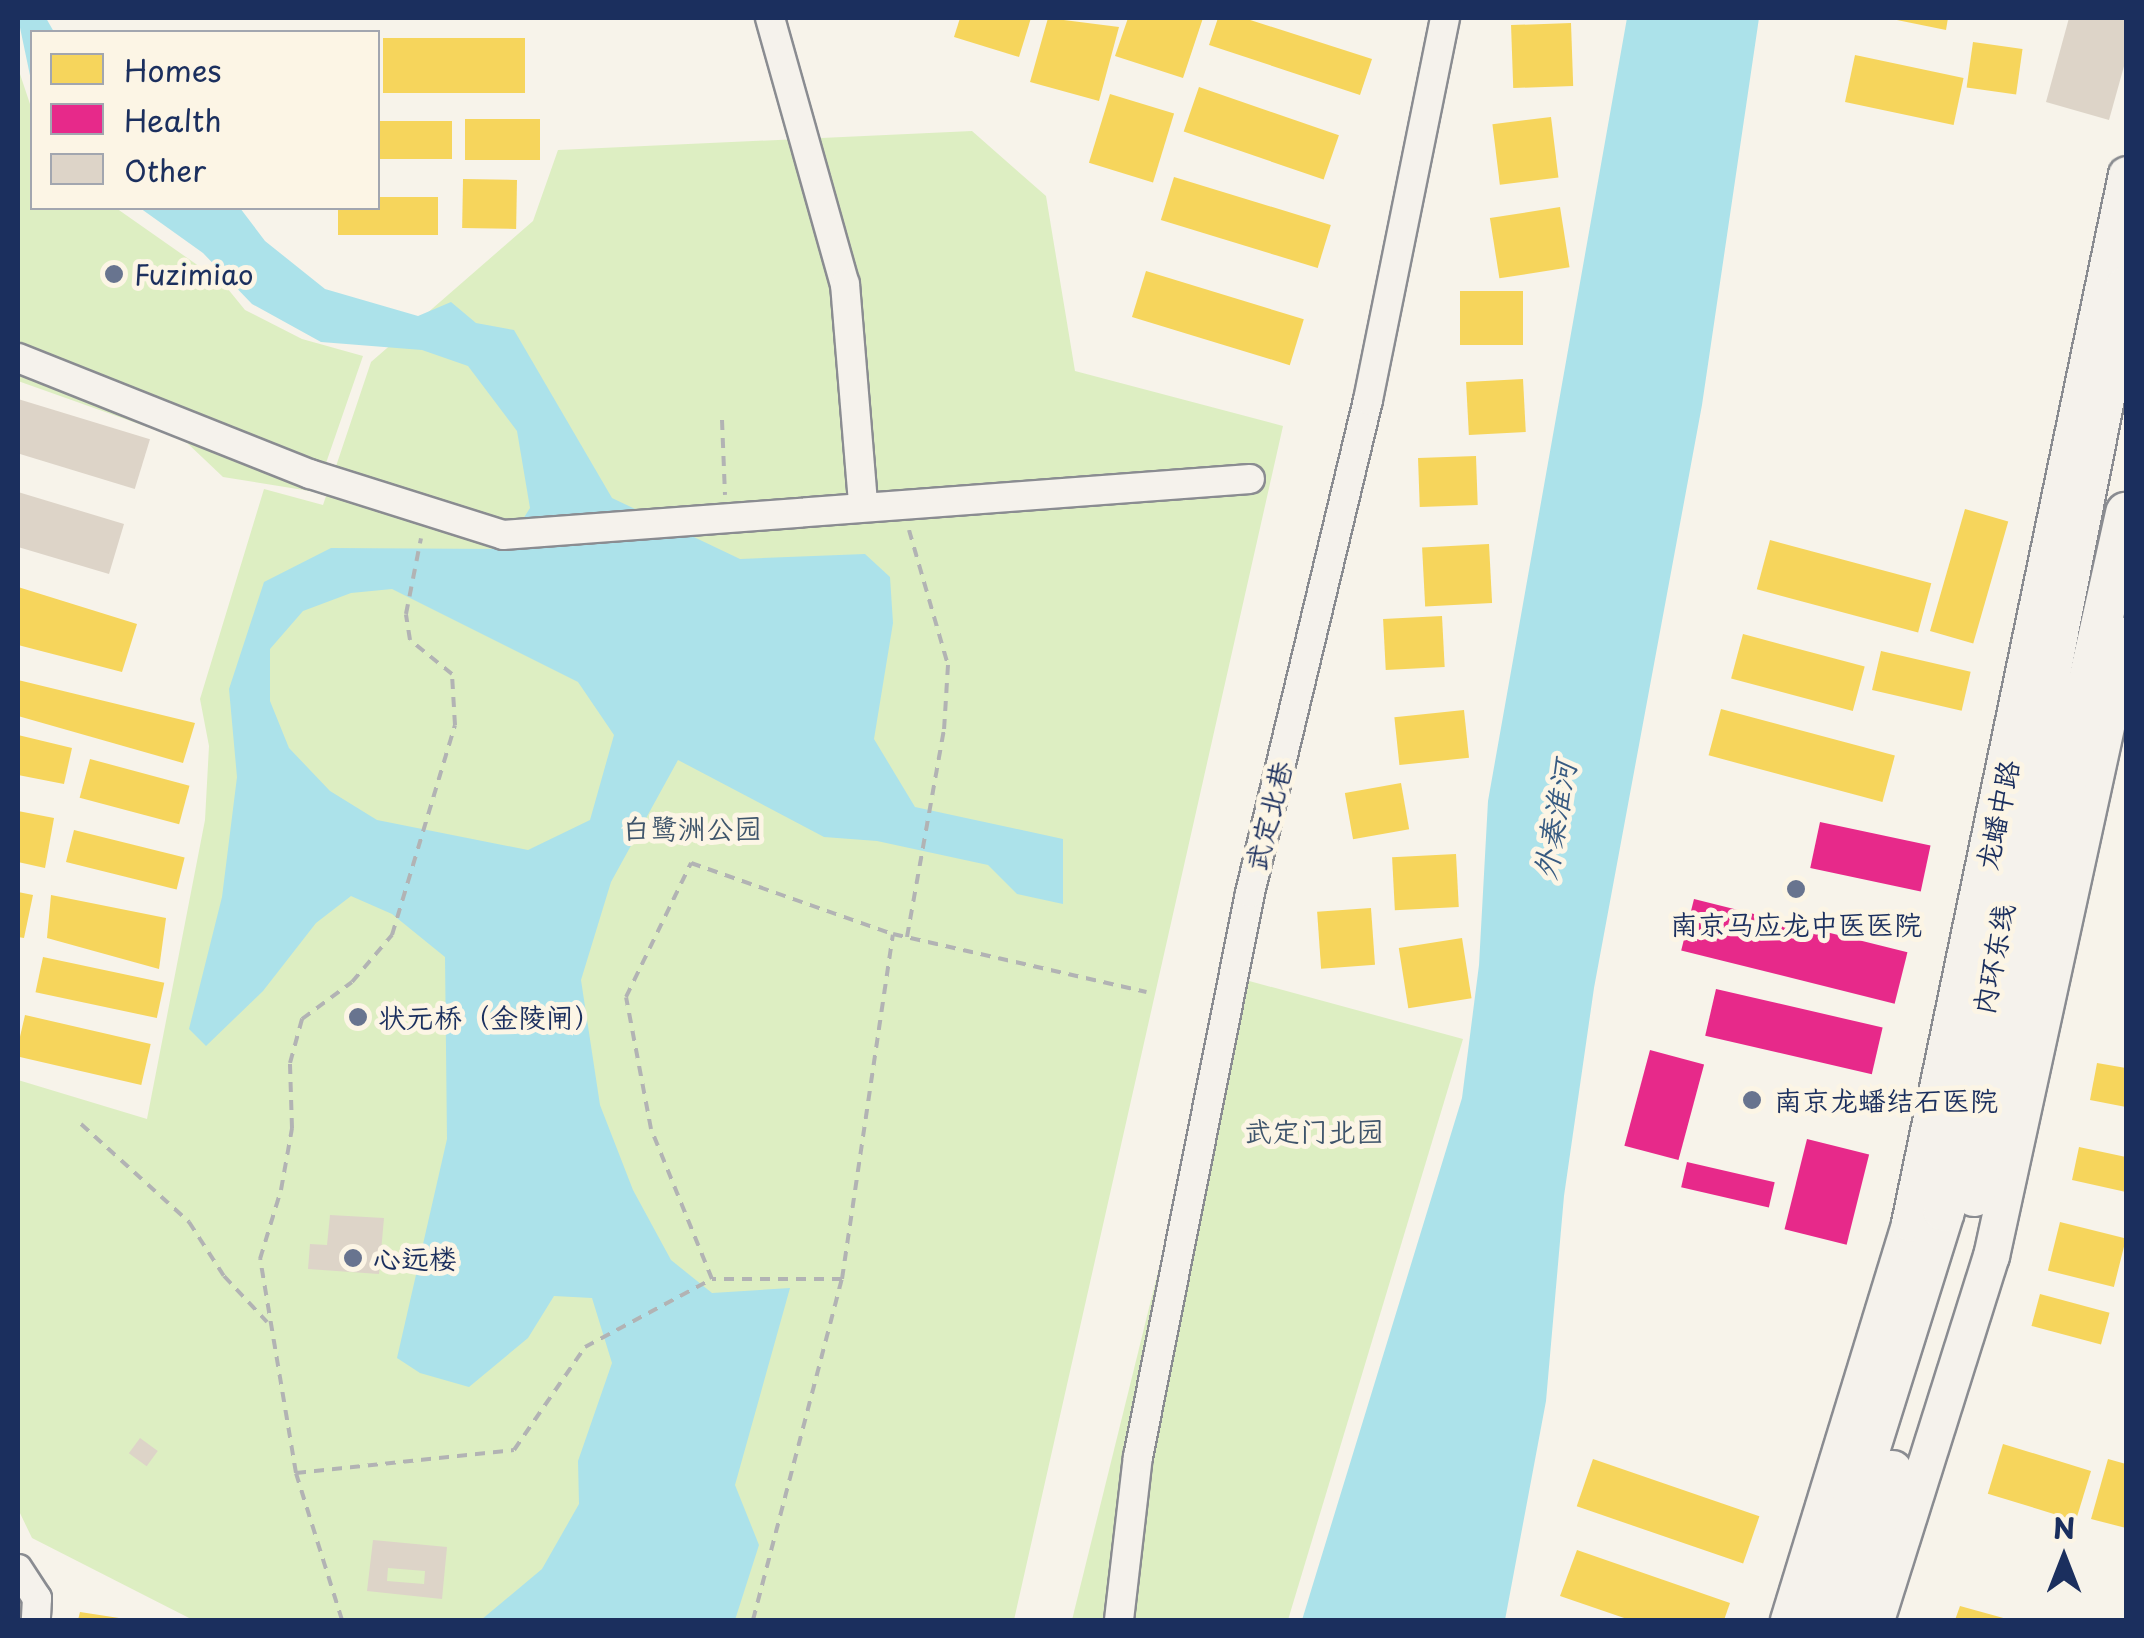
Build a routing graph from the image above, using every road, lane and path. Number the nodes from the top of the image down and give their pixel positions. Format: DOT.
graph roads {
  1 [pos="770,18"];
  2 [pos="1445,18"];
  3 [pos="2126,174"];
  4 [pos="2126,288"];
  5 [pos="18,358"];
  6 [pos="722,420"];
  7 [pos="1250,479"];
  8 [pos="902,502"];
  9 [pos="863,505"];
  10 [pos="2126,513"];
  11 [pos="725,514"];
  12 [pos="421,538"];
  13 [pos="2126,635"];
  14 [pos="893,934"];
  15 [pos="907,937"];
  16 [pos="1146,992"];
  17 [pos="81,1124"];
  18 [pos="712,1279"];
  19 [pos="842,1279"];
  20 [pos="267,1322"];
  21 [pos="296,1472"];
  22 [pos="18,1569"];
  23 [pos="36,1620"];
  24 [pos="342,1620"];
  25 [pos="753,1620"];
  26 [pos="1119,1620"];
  27 [pos="1788,1620"];
  28 [pos="1816,1620"];
  29 [pos="1846,1620"];
  30 [pos="1876,1620"];
  1 -- 9 [label="street"];
  2 -- 26 [label="street, 武定北巷"];
  3 -- 27 [label="main road, 龙蟠中路"];
  4 -- 28 [label="highway, 内环东线"];
  5 -- 11 [label="street"];
  6 -- 11 [label="path"];
  7 -- 8 [label="street"];
  8 -- 9 [label="street"];
  8 -- 15 [label="path"];
  9 -- 11 [label="street"];
  10 -- 29 [label="highway, 内环东线"];
  12 -- 20 [label="path, bridge"];
  13 -- 30 [label="main road"];
  14 -- 15 [label="path"];
  14 -- 18 [label="path"];
  14 -- 19 [label="path"];
  15 -- 16 [label="path"];
  17 -- 20 [label="path"];
  18 -- 19 [label="path"];
  18 -- 21 [label="path, bridge"];
  19 -- 25 [label="path"];
  20 -- 21 [label="path"];
  21 -- 24 [label="path"];
  22 -- 23 [label="street"];
}
